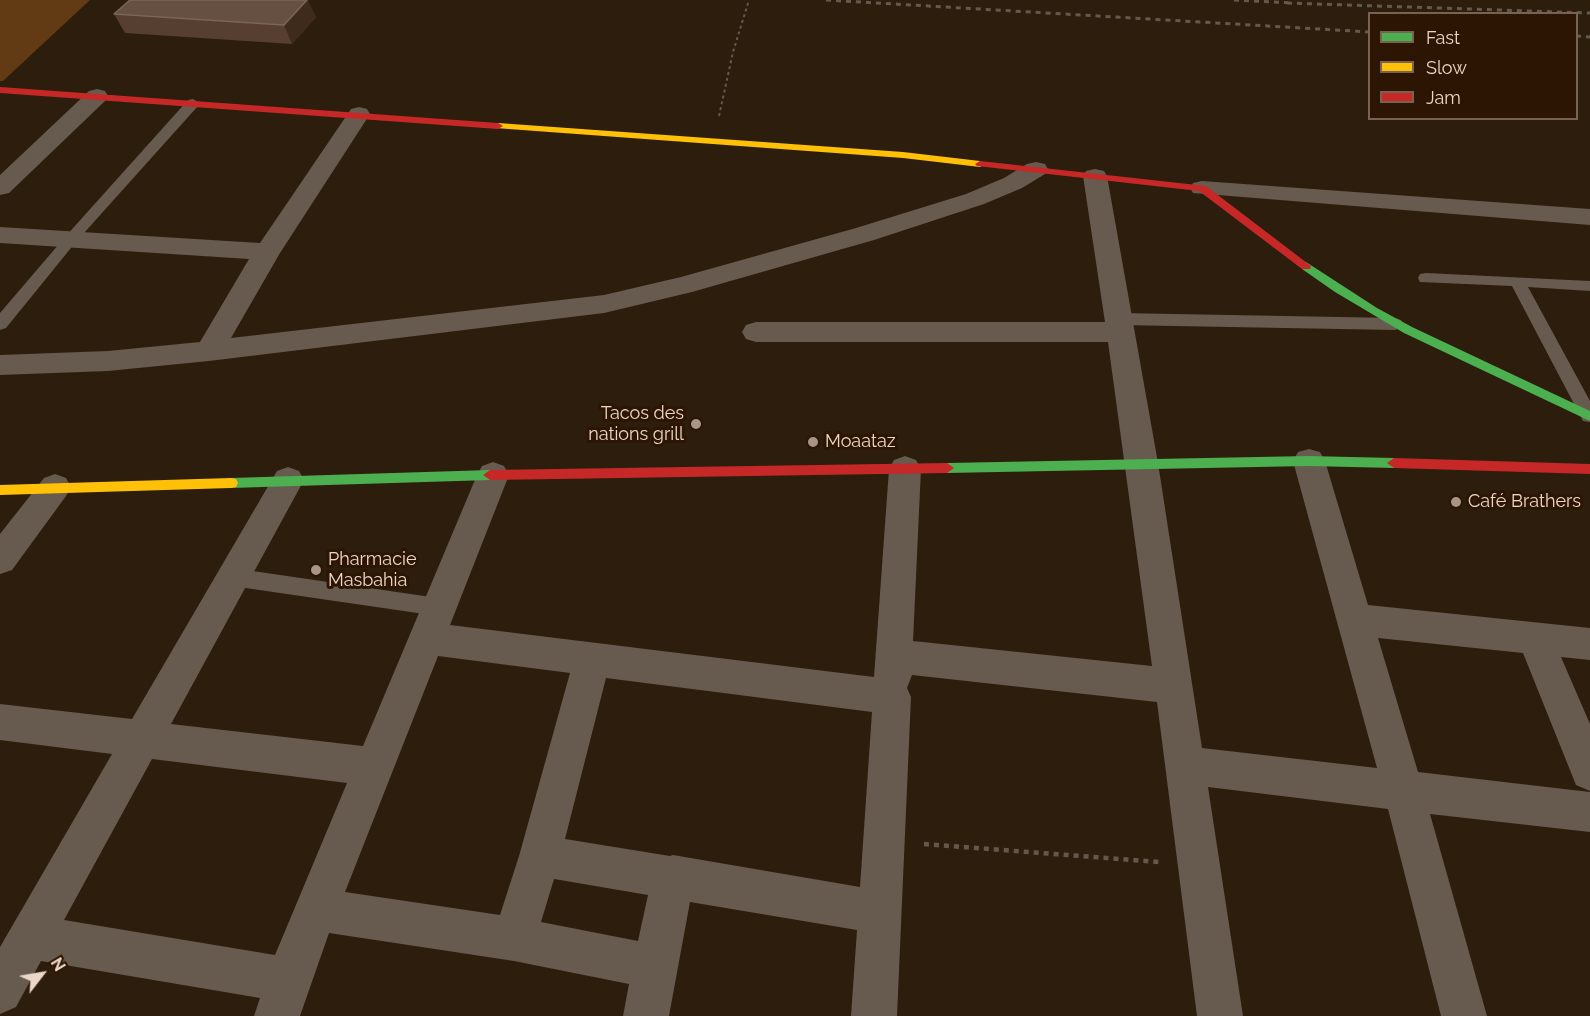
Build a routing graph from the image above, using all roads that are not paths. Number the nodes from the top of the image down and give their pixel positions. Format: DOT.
graph roads {
  1 [pos="0,90"];
  2 [pos="97,96"];
  3 [pos="193,103"];
  4 [pos="359,114"];
  5 [pos="1036,170"];
  6 [pos="1095,176"];
  7 [pos="0,188"];
  8 [pos="1202,188"];
  9 [pos="1590,218"];
  10 [pos="0,235"];
  11 [pos="70,240"];
  12 [pos="267,252"];
  13 [pos="1426,278"];
  14 [pos="1517,281"];
  15 [pos="1590,286"];
  16 [pos="0,324"];
  17 [pos="1395,324"];
  18 [pos="1120,326"];
  19 [pos="756,332"];
  20 [pos="209,351"];
  21 [pos="0,365"];
  22 [pos="1590,416"];
  23 [pos="1309,461"];
  24 [pos="1142,463"];
  25 [pos="905,469"];
  26 [pos="1590,469"];
  27 [pos="493,475"];
  28 [pos="288,480"];
  29 [pos="55,487"];
  30 [pos="0,490"];
  31 [pos="0,560"];
  32 [pos="232,577"];
  33 [pos="1355,620"];
  34 [pos="432,622"];
  35 [pos="1535,639"];
  36 [pos="1590,644"];
  37 [pos="894,656"];
  38 [pos="592,659"];
  39 [pos="1173,686"];
  40 [pos="892,697"];
  41 [pos="0,722"];
  42 [pos="141,740"];
  43 [pos="1183,765"];
  44 [pos="374,767"];
  45 [pos="1590,771"];
  46 [pos="1404,792"];
  47 [pos="1590,812"];
  48 [pos="540,856"];
  49 [pos="673,876"];
  50 [pos="316,909"];
  51 [pos="880,912"];
  52 [pos="30,937"];
  53 [pos="514,939"];
  54 [pos="655,967"];
  55 [pos="0,991"];
  56 [pos="283,998"];
  57 [pos="646,1016"];
  58 [pos="874,1016"];
  59 [pos="1220,1016"];
  60 [pos="1464,1016"];
  1 -- 2 [label="street"];
  2 -- 3 [label="street"];
  2 -- 7 [label="street"];
  3 -- 4 [label="street"];
  3 -- 11 [label="lane"];
  4 -- 5 [label="street"];
  4 -- 12 [label="street"];
  5 -- 6 [label="street"];
  5 -- 20 [label="street"];
  6 -- 8 [label="street"];
  6 -- 18 [label="street"];
  8 -- 9 [label="street"];
  8 -- 17 [label="street"];
  10 -- 11 [label="street"];
  11 -- 12 [label="street"];
  11 -- 16 [label="lane"];
  12 -- 20 [label="street"];
  13 -- 14 [label="lane"];
  14 -- 15 [label="lane"];
  14 -- 22 [label="lane"];
  17 -- 18 [label="lane"];
  17 -- 22 [label="street"];
  18 -- 19 [label="street"];
  18 -- 24 [label="street"];
  20 -- 21 [label="street"];
  23 -- 24 [label="street"];
  23 -- 26 [label="street"];
  23 -- 33 [label="street"];
  24 -- 25 [label="street"];
  24 -- 39 [label="street"];
  25 -- 27 [label="street"];
  25 -- 37 [label="street"];
  27 -- 28 [label="street"];
  27 -- 34 [label="street"];
  28 -- 29 [label="street"];
  28 -- 32 [label="street"];
  29 -- 30 [label="street"];
  29 -- 31 [label="street"];
  32 -- 34 [label="lane"];
  32 -- 42 [label="street"];
  33 -- 35 [label="street"];
  33 -- 46 [label="street"];
  34 -- 38 [label="street"];
  34 -- 44 [label="street"];
  35 -- 36 [label="street"];
  35 -- 45 [label="street"];
  37 -- 39 [label="street"];
  37 -- 40 [label="street"];
  38 -- 40 [label="street"];
  38 -- 48 [label="street"];
  39 -- 43 [label="street"];
  40 -- 51 [label="street"];
  41 -- 42 [label="street"];
  42 -- 44 [label="street"];
  42 -- 52 [label="street"];
  43 -- 46 [label="street"];
  43 -- 59 [label="street"];
  44 -- 50 [label="street"];
  46 -- 47 [label="street"];
  46 -- 60 [label="street"];
  48 -- 49 [label="street"];
  48 -- 53 [label="street"];
  49 -- 51 [label="street"];
  49 -- 54 [label="street"];
  50 -- 53 [label="street"];
  50 -- 56 [label="street"];
  51 -- 58 [label="street"];
  52 -- 55 [label="street"];
  52 -- 56 [label="street"];
  53 -- 54 [label="street"];
  54 -- 57 [label="street"];
}
